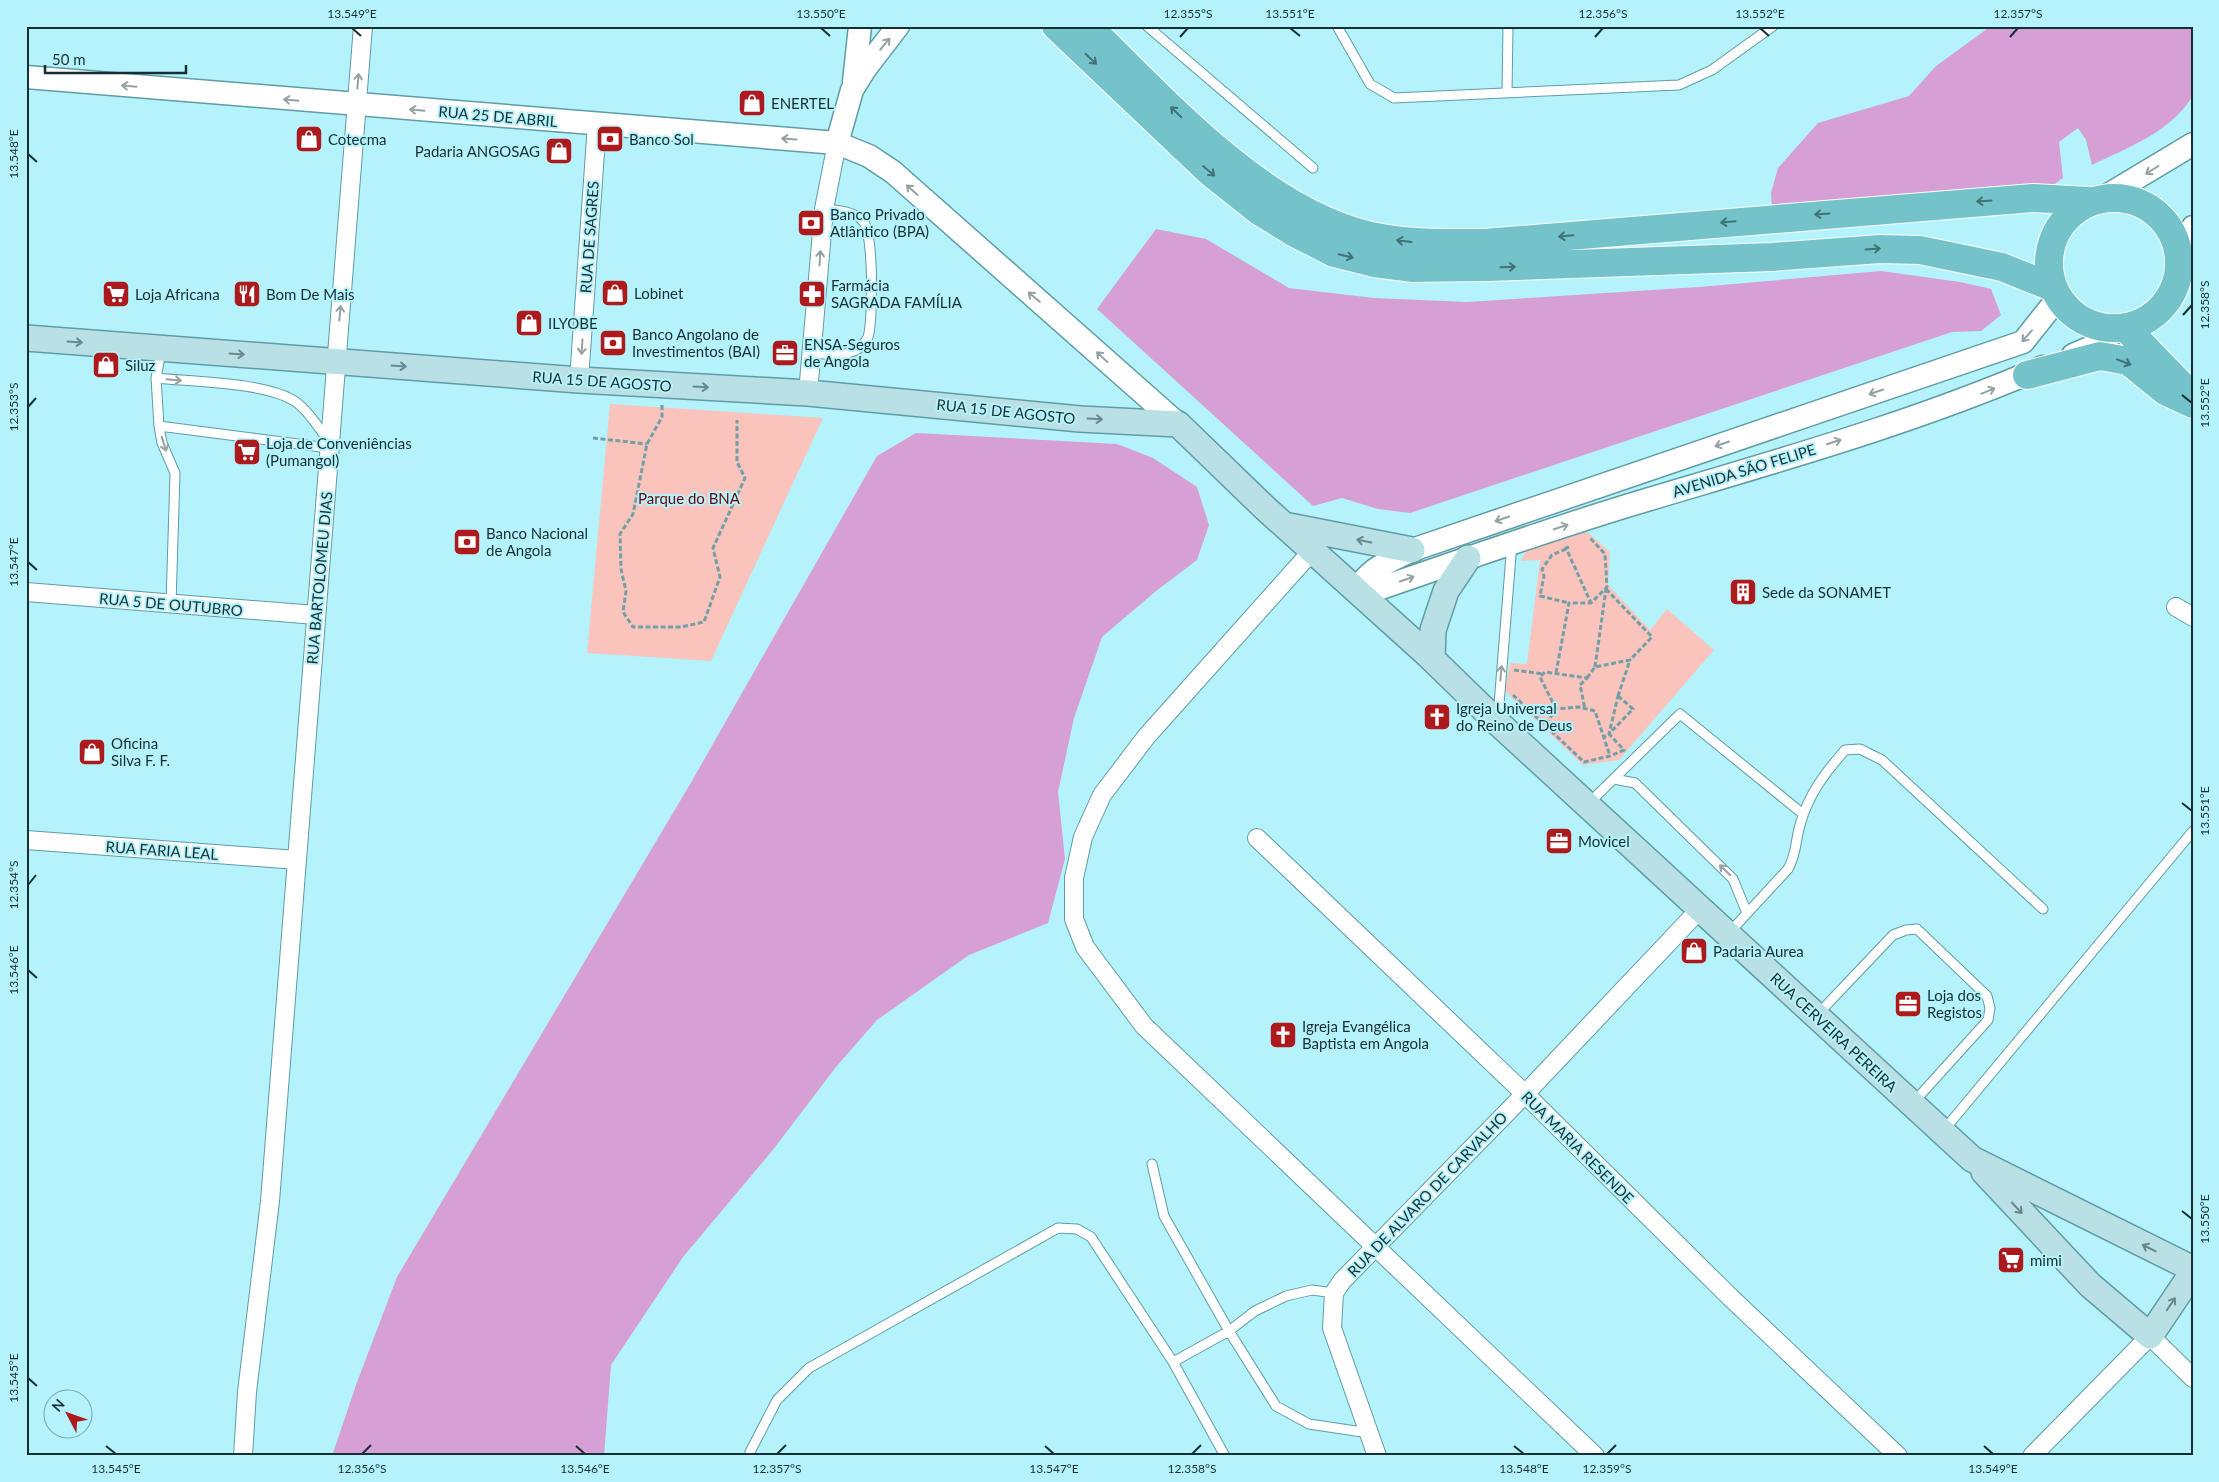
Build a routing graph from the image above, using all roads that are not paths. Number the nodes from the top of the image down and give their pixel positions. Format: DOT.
graph roads {
  1 [pos="363,26"];
  2 [pos="860,26"];
  3 [pos="898,26"];
  4 [pos="1056,26"];
  5 [pos="1088,26"];
  6 [pos="1147,26"];
  7 [pos="1337,26"];
  8 [pos="1508,26"];
  9 [pos="1773,26"];
  10 [pos="26,77"];
  11 [pos="852,90"];
  12 [pos="1507,93"];
  13 [pos="356,105"];
  14 [pos="597,124"];
  15 [pos="837,143"];
  16 [pos="2193,144"];
  17 [pos="1313,168"];
  18 [pos="2097,200"];
  19 [pos="824,209"];
  20 [pos="2193,227"];
  21 [pos="2184,266"];
  22 [pos="2055,293"];
  23 [pos="2122,328"];
  24 [pos="26,338"];
  25 [pos="161,348"];
  26 [pos="813,353"];
  27 [pos="336,361"];
  28 [pos="2027,374"];
  29 [pos="156,378"];
  30 [pos="579,380"];
  31 [pos="808,393"];
  32 [pos="2193,396"];
  33 [pos="2193,404"];
  34 [pos="1178,424"];
  35 [pos="159,426"];
  36 [pos="330,445"];
  37 [pos="1281,523"];
  38 [pos="1512,542"];
  39 [pos="1412,550"];
  40 [pos="1312,551"];
  41 [pos="1468,558"];
  42 [pos="26,592"];
  43 [pos="1359,593"];
  44 [pos="172,604"];
  45 [pos="2176,607"];
  46 [pos="316,615"];
  47 [pos="2193,617"];
  48 [pos="1432,659"];
  49 [pos="1497,722"];
  50 [pos="1614,779"];
  51 [pos="1588,805"];
  52 [pos="1803,814"];
  53 [pos="2193,832"];
  54 [pos="1257,838"];
  55 [pos="26,840"];
  56 [pos="297,860"];
  57 [pos="1701,908"];
  58 [pos="2043,909"];
  59 [pos="1747,913"];
  60 [pos="1728,934"];
  61 [pos="1816,1016"];
  62 [pos="1525,1094"];
  63 [pos="1912,1104"];
  64 [pos="1942,1132"];
  65 [pos="1972,1159"];
  66 [pos="1152,1164"];
  67 [pos="1376,1247"];
  68 [pos="2193,1271"];
  69 [pos="1334,1293"];
  70 [pos="1228,1331"];
  71 [pos="2150,1336"];
  72 [pos="1174,1362"];
  73 [pos="2193,1378"];
  74 [pos="1368,1433"];
  75 [pos="243,1456"];
  76 [pos="750,1456"];
  77 [pos="1225,1456"];
  78 [pos="1377,1456"];
  79 [pos="1595,1456"];
  80 [pos="1898,1456"];
  81 [pos="2032,1456"];
  13 -- 1 [label="street, RUA BARTOLOMEU DIAS, one-way"];
  2 -- 11 [label="street"];
  11 -- 3 [label="street, one-way"];
  4 -- 22 [label="main road, one-way"];
  18 -- 5 [label="main road, one-way"];
  6 -- 17 [label="lane"];
  7 -- 12 [label="lane"];
  8 -- 12 [label="lane"];
  9 -- 12 [label="lane"];
  13 -- 10 [label="street, RUA 25 DE ABRIL, one-way"];
  11 -- 15 [label="street"];
  14 -- 13 [label="street, RUA 25 DE ABRIL, one-way"];
  27 -- 13 [label="street, RUA BARTOLOMEU DIAS, one-way"];
  15 -- 14 [label="street, RUA 25 DE ABRIL, one-way"];
  14 -- 30 [label="street, RUA DE SAGRES, one-way"];
  15 -- 19 [label="street"];
  34 -- 15 [label="street, RUA 25 DE ABRIL, one-way"];
  16 -- 18 [label="street, one-way"];
  18 -- 21 [label="main road"];
  18 -- 22 [label="main road"];
  26 -- 19 [label="street, one-way"];
  19 -- 26 [label="lane"];
  20 -- 21 [label="street"];
  21 -- 23 [label="main road"];
  22 -- 23 [label="main road"];
  22 -- 39 [label="street, AVENIDA SÃO FELIPE, one-way"];
  23 -- 28 [label="street, AVENIDA SÃO FELIPE"];
  23 -- 32 [label="main road"];
  24 -- 25 [label="main road, RUA 15 DE AGOSTO, one-way"];
  25 -- 27 [label="main road, RUA 15 DE AGOSTO, one-way"];
  25 -- 29 [label="lane"];
  26 -- 31 [label="street"];
  27 -- 30 [label="main road, RUA 15 DE AGOSTO, one-way"];
  27 -- 36 [label="street, RUA BARTOLOMEU DIAS"];
  28 -- 33 [label="main road, one-way"];
  38 -- 28 [label="street, AVENIDA SÃO FELIPE, one-way"];
  29 -- 35 [label="lane"];
  29 -- 36 [label="lane, one-way"];
  30 -- 31 [label="main road, RUA 15 DE AGOSTO, one-way"];
  31 -- 34 [label="main road, RUA 15 DE AGOSTO, one-way"];
  34 -- 37 [label="main road, RUA CERVEIRA PEREIRA"];
  35 -- 36 [label="lane"];
  35 -- 44 [label="lane, one-way"];
  36 -- 46 [label="street, RUA BARTOLOMEU DIAS"];
  39 -- 37 [label="main road, one-way"];
  37 -- 40 [label="main road, RUA CERVEIRA PEREIRA"];
  38 -- 41 [label="street, AVENIDA SÃO FELIPE"];
  49 -- 38 [label="lane, one-way"];
  39 -- 43 [label="street, AVENIDA SÃO FELIPE"];
  40 -- 43 [label="main road, RUA CERVEIRA PEREIRA"];
  40 -- 67 [label="street"];
  43 -- 41 [label="street, AVENIDA SÃO FELIPE, one-way"];
  41 -- 48 [label="main road"];
  42 -- 44 [label="street, RUA 5 DE OUTUBRO"];
  43 -- 48 [label="main road, RUA CERVEIRA PEREIRA"];
  44 -- 46 [label="street, RUA 5 DE OUTUBRO"];
  45 -- 47 [label="street"];
  46 -- 56 [label="street, RUA BARTOLOMEU DIAS"];
  48 -- 49 [label="main road, RUA CERVEIRA PEREIRA"];
  49 -- 51 [label="main road, RUA CERVEIRA PEREIRA"];
  50 -- 51 [label="lane"];
  50 -- 52 [label="lane"];
  59 -- 50 [label="lane, one-way"];
  51 -- 57 [label="main road, RUA CERVEIRA PEREIRA"];
  52 -- 58 [label="lane"];
  52 -- 59 [label="lane"];
  53 -- 64 [label="lane"];
  54 -- 62 [label="street, RUA MARIA RESENDE"];
  55 -- 56 [label="street, RUA FARIA LEAL"];
  56 -- 75 [label="street, RUA BARTOLOMEU DIAS"];
  57 -- 60 [label="main road, RUA CERVEIRA PEREIRA"];
  57 -- 62 [label="street, RUA DE ALVARO DE CARVALHO"];
  59 -- 60 [label="lane"];
  60 -- 61 [label="main road, RUA CERVEIRA PEREIRA"];
  61 -- 63 [label="main road, RUA CERVEIRA PEREIRA"];
  61 -- 63 [label="lane"];
  62 -- 67 [label="street, RUA DE ALVARO DE CARVALHO"];
  62 -- 80 [label="street, RUA MARIA RESENDE"];
  63 -- 64 [label="main road, RUA CERVEIRA PEREIRA"];
  64 -- 65 [label="main road, RUA CERVEIRA PEREIRA"];
  68 -- 65 [label="main road, RUA CERVEIRA PEREIRA, one-way"];
  65 -- 71 [label="main road, one-way"];
  66 -- 70 [label="lane"];
  67 -- 69 [label="street, RUA DE ALVARO DE CARVALHO"];
  67 -- 79 [label="street"];
  71 -- 68 [label="main road, one-way"];
  69 -- 70 [label="lane"];
  69 -- 74 [label="street"];
  70 -- 72 [label="lane"];
  70 -- 74 [label="lane"];
  71 -- 73 [label="street"];
  71 -- 81 [label="street"];
  72 -- 76 [label="lane"];
  72 -- 77 [label="lane"];
  74 -- 78 [label="street"];
}
